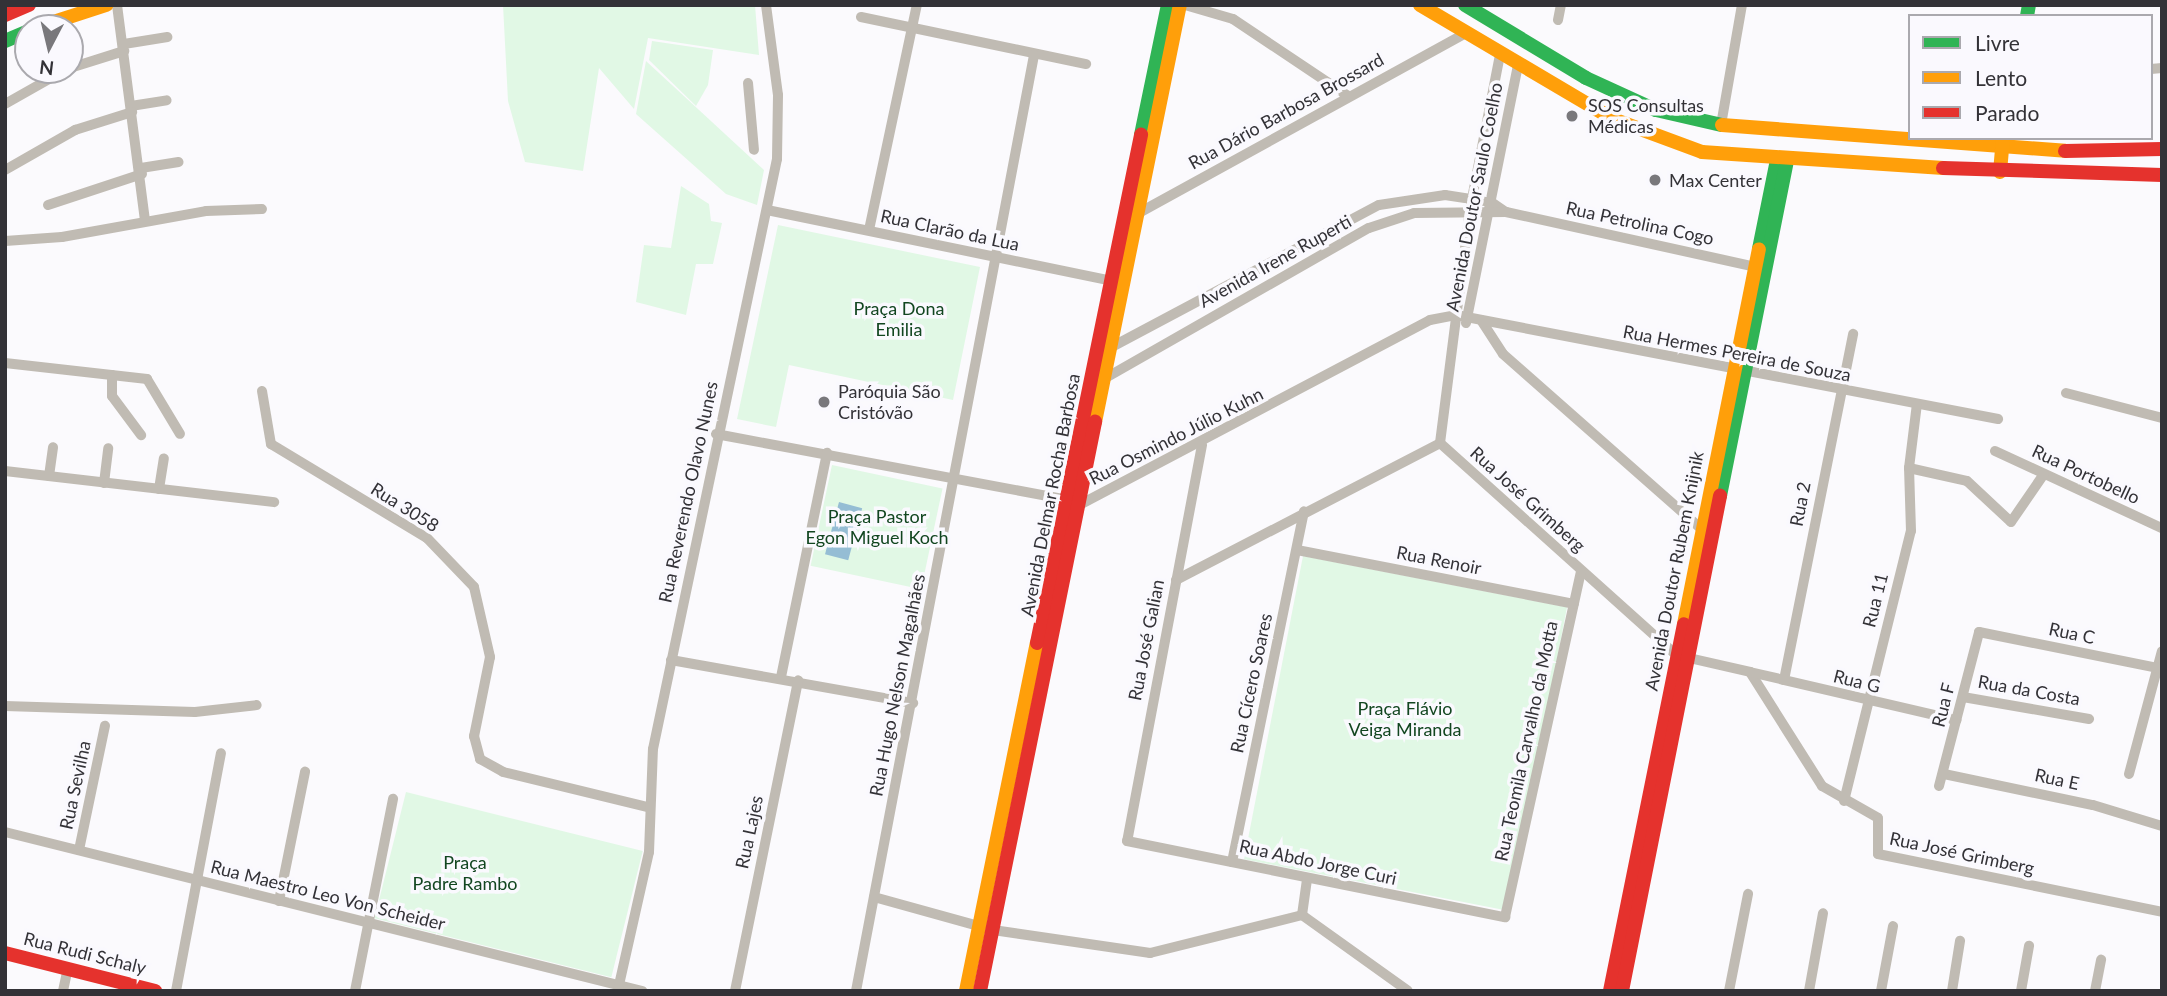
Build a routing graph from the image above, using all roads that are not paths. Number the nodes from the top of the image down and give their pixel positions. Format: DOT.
graph roads {
  1 [pos="29,5"];
  2 [pos="106,5"];
  3 [pos="117,5"];
  4 [pos="766,5"];
  5 [pos="917,5"];
  6 [pos="1168,5"];
  7 [pos="1182,5"];
  8 [pos="1420,5"];
  9 [pos="1465,5"];
  10 [pos="1561,5"];
  11 [pos="1742,5"];
  12 [pos="78,14"];
  13 [pos="5,15"];
  14 [pos="861,17"];
  15 [pos="1558,20"];
  16 [pos="912,28"];
  17 [pos="1466,33"];
  18 [pos="167,37"];
  19 [pos="124,48"];
  20 [pos="1500,54"];
  21 [pos="1034,55"];
  22 [pos="84,63"];
  23 [pos="1086,64"];
  24 [pos="1518,64"];
  25 [pos="748,83"];
  26 [pos="41,84"];
  27 [pos="1348,96"];
  28 [pos="167,100"];
  29 [pos="5,104"];
  30 [pos="132,109"];
  31 [pos="1721,125"];
  32 [pos="1908,137"];
  33 [pos="1956,140"];
  34 [pos="2003,143"];
  35 [pos="2162,149"];
  36 [pos="754,150"];
  37 [pos="1782,160"];
  38 [pos="179,162"];
  39 [pos="5,170"];
  40 [pos="141,171"];
  41 [pos="2000,172"];
  42 [pos="2162,174"];
  43 [pos="1472,197"];
  44 [pos="48,205"];
  45 [pos="1490,207"];
  46 [pos="262,209"];
  47 [pos="767,209"];
  48 [pos="1470,209"];
  49 [pos="1141,211"];
  50 [pos="145,220"];
  51 [pos="1124,222"];
  52 [pos="869,230"];
  53 [pos="1312,236"];
  54 [pos="5,241"];
  55 [pos="1322,255"];
  56 [pos="994,258"];
  57 [pos="1760,268"];
  58 [pos="1120,283"];
  59 [pos="1185,307"];
  60 [pos="1456,315"];
  61 [pos="1476,319"];
  62 [pos="1197,325"];
  63 [pos="1459,334"];
  64 [pos="1853,334"];
  65 [pos="1111,347"];
  66 [pos="1097,355"];
  67 [pos="5,363"];
  68 [pos="1739,373"];
  69 [pos="112,375"];
  70 [pos="1106,377"];
  71 [pos="1091,387"];
  72 [pos="1840,390"];
  73 [pos="262,391"];
  74 [pos="2066,393"];
  75 [pos="1917,404"];
  76 [pos="2162,418"];
  77 [pos="1998,419"];
  78 [pos="180,434"];
  79 [pos="716,434"];
  80 [pos="141,435"];
  81 [pos="1440,443"];
  82 [pos="1202,445"];
  83 [pos="53,447"];
  84 [pos="108,448"];
  85 [pos="1995,451"];
  86 [pos="827,453"];
  87 [pos="164,458"];
  88 [pos="1909,468"];
  89 [pos="5,471"];
  90 [pos="2045,474"];
  91 [pos="50,476"];
  92 [pos="952,477"];
  93 [pos="104,483"];
  94 [pos="159,489"];
  95 [pos="274,502"];
  96 [pos="1077,502"];
  97 [pos="1304,511"];
  98 [pos="2162,528"];
  99 [pos="1707,534"];
  100 [pos="1297,550"];
  101 [pos="1581,571"];
  102 [pos="1176,580"];
  103 [pos="1574,604"];
  104 [pos="1979,632"];
  105 [pos="2162,651"];
  106 [pos="1682,656"];
  107 [pos="671,660"];
  108 [pos="2158,668"];
  109 [pos="1750,672"];
  110 [pos="781,677"];
  111 [pos="798,680"];
  112 [pos="1784,680"];
  113 [pos="1963,697"];
  114 [pos="1868,702"];
  115 [pos="913,703"];
  116 [pos="257,705"];
  117 [pos="5,706"];
  118 [pos="2089,719"];
  119 [pos="1956,720"];
  120 [pos="105,726"];
  121 [pos="221,753"];
  122 [pos="305,772"];
  123 [pos="1944,774"];
  124 [pos="2129,774"];
  125 [pos="1939,786"];
  126 [pos="393,799"];
  127 [pos="1844,801"];
  128 [pos="648,807"];
  129 [pos="2162,826"];
  130 [pos="5,832"];
  131 [pos="1124,840"];
  132 [pos="79,850"];
  133 [pos="1232,862"];
  134 [pos="1307,878"];
  135 [pos="197,879"];
  136 [pos="1748,894"];
  137 [pos="874,897"];
  138 [pos="279,901"];
  139 [pos="2162,912"];
  140 [pos="1823,914"];
  141 [pos="1302,915"];
  142 [pos="1505,917"];
  143 [pos="1630,920"];
  144 [pos="367,925"];
  145 [pos="1893,926"];
  146 [pos="986,929"];
  147 [pos="1960,941"];
  148 [pos="2029,946"];
  149 [pos="5,953"];
  150 [pos="2101,960"];
  151 [pos="68,968"];
  152 [pos="587,977"];
  153 [pos="619,985"];
  154 [pos="63,991"];
  155 [pos="155,991"];
  156 [pos="176,991"];
  157 [pos="355,991"];
  158 [pos="585,991"];
  159 [pos="642,991"];
  160 [pos="735,991"];
  161 [pos="856,991"];
  162 [pos="966,991"];
  163 [pos="980,991"];
  164 [pos="1408,991"];
  165 [pos="1610,991"];
  166 [pos="1622,991"];
  167 [pos="1729,991"];
  168 [pos="1809,991"];
  169 [pos="1881,991"];
  170 [pos="1952,991"];
  171 [pos="2021,991"];
  172 [pos="2095,991"];
  1 -- 13 [label="street"];
  2 -- 12 [label="street"];
  3 -- 19 [label="street"];
  4 -- 47 [label="street, Rua Reverendo Olavo Nunes"];
  5 -- 16 [label="street"];
  6 -- 51 [label="street, Avenida Delmar Rocha Barbosa"];
  7 -- 27 [label="street"];
  7 -- 49 [label="street, Avenida Delmar Rocha Barbosa"];
  8 -- 17 [label="street"];
  9 -- 31 [label="street"];
  10 -- 15 [label="street"];
  11 -- 31 [label="street"];
  14 -- 16 [label="street"];
  16 -- 21 [label="street"];
  16 -- 52 [label="street"];
  17 -- 20 [label="street"];
  17 -- 27 [label="street, Rua Dário Barbosa Brossard"];
  18 -- 19 [label="street"];
  19 -- 22 [label="street"];
  19 -- 30 [label="street"];
  20 -- 24 [label="street"];
  20 -- 43 [label="street, Avenida Doutor Saulo Coelho"];
  21 -- 23 [label="street"];
  21 -- 56 [label="street, Rua Hugo Nelson Magalhães"];
  24 -- 37 [label="street"];
  24 -- 45 [label="street, Avenida Doutor Saulo Coelho"];
  25 -- 36 [label="street"];
  26 -- 29 [label="street"];
  27 -- 49 [label="street, Rua Dário Barbosa Brossard"];
  28 -- 30 [label="street"];
  30 -- 39 [label="street"];
  30 -- 40 [label="street"];
  31 -- 32 [label="street"];
  33 -- 34 [label="street"];
  34 -- 35 [label="street"];
  34 -- 41 [label="street"];
  37 -- 41 [label="street"];
  37 -- 57 [label="street, Avenida Doutor Rubem Knijnik"];
  38 -- 40 [label="street"];
  40 -- 44 [label="street"];
  40 -- 50 [label="street"];
  41 -- 42 [label="street"];
  43 -- 45 [label="street, Avenida Irene Ruperti"];
  43 -- 48 [label="street, Avenida Doutor Saulo Coelho"];
  43 -- 53 [label="street, Avenida Irene Ruperti"];
  45 -- 48 [label="street, Avenida Irene Ruperti"];
  45 -- 57 [label="street, Rua Petrolina Cogo"];
  45 -- 61 [label="street, Avenida Doutor Saulo Coelho"];
  46 -- 50 [label="street"];
  47 -- 52 [label="street, Rua Clarão da Lua"];
  47 -- 79 [label="street, Rua Reverendo Olavo Nunes"];
  48 -- 55 [label="street, Avenida Irene Ruperti"];
  48 -- 60 [label="street, Avenida Doutor Saulo Coelho"];
  49 -- 51 [label="street, Rua Dário Barbosa Brossard"];
  49 -- 58 [label="street, Avenida Delmar Rocha Barbosa"];
  50 -- 54 [label="street"];
  51 -- 58 [label="street, Avenida Delmar Rocha Barbosa"];
  52 -- 56 [label="street, Rua Clarão da Lua"];
  53 -- 55 [label="street"];
  53 -- 59 [label="street, Avenida Irene Ruperti"];
  55 -- 62 [label="street, Avenida Irene Ruperti"];
  56 -- 58 [label="street, Rua Clarão da Lua"];
  56 -- 92 [label="street, Rua Hugo Nelson Magalhães"];
  57 -- 68 [label="street, Avenida Doutor Rubem Knijnik"];
  58 -- 65 [label="street, Avenida Delmar Rocha Barbosa"];
  58 -- 66 [label="street, Avenida Delmar Rocha Barbosa"];
  59 -- 62 [label="street"];
  59 -- 65 [label="street, Avenida Irene Ruperti"];
  60 -- 61 [label="street, Rua Osmindo Júlio Kuhn"];
  60 -- 63 [label="street, Avenida Doutor Saulo Coelho"];
  60 -- 82 [label="street, Rua Osmindo Júlio Kuhn"];
  61 -- 63 [label="street, Avenida Doutor Saulo Coelho"];
  61 -- 68 [label="street, Rua Hermes Pereira de Souza"];
  61 -- 99 [label="street"];
  62 -- 70 [label="street, Avenida Irene Ruperti"];
  63 -- 81 [label="street, Avenida Doutor Saulo Coelho"];
  64 -- 72 [label="street, Rua 2"];
  65 -- 66 [label="street, Avenida Irene Ruperti"];
  65 -- 70 [label="street, Avenida Delmar Rocha Barbosa"];
  66 -- 71 [label="street, Avenida Delmar Rocha Barbosa"];
  67 -- 69 [label="street"];
  68 -- 72 [label="street, Rua Hermes Pereira de Souza"];
  68 -- 99 [label="street, Avenida Doutor Rubem Knijnik"];
  69 -- 78 [label="street"];
  69 -- 80 [label="street"];
  70 -- 71 [label="street, Avenida Irene Ruperti"];
  70 -- 96 [label="street, Avenida Delmar Rocha Barbosa"];
  71 -- 96 [label="street, Avenida Delmar Rocha Barbosa"];
  72 -- 75 [label="street, Rua Hermes Pereira de Souza"];
  72 -- 112 [label="street, Rua 2"];
  73 -- 128 [label="street, Rua 3058"];
  74 -- 76 [label="street"];
  75 -- 77 [label="street, Rua Hermes Pereira de Souza"];
  75 -- 88 [label="street, Rua 11"];
  79 -- 86 [label="street"];
  79 -- 107 [label="street, Rua Reverendo Olavo Nunes"];
  81 -- 97 [label="street"];
  81 -- 101 [label="street, Rua José Grimberg"];
  82 -- 96 [label="street, Rua Osmindo Júlio Kuhn"];
  82 -- 102 [label="street, Rua José Galian"];
  83 -- 91 [label="street"];
  84 -- 93 [label="street"];
  85 -- 90 [label="street, Rua Portobello"];
  86 -- 92 [label="street"];
  86 -- 110 [label="street"];
  87 -- 94 [label="street"];
  88 -- 90 [label="street"];
  88 -- 114 [label="street, Rua 11"];
  89 -- 91 [label="street"];
  90 -- 98 [label="street, Rua Portobello"];
  91 -- 93 [label="street"];
  92 -- 96 [label="street"];
  92 -- 115 [label="street, Rua Hugo Nelson Magalhães"];
  93 -- 94 [label="street"];
  94 -- 95 [label="street"];
  96 -- 146 [label="street, Avenida Delmar Rocha Barbosa"];
  97 -- 100 [label="street, Rua Cícero Soares"];
  97 -- 102 [label="street"];
  99 -- 106 [label="street, Avenida Doutor Rubem Knijnik"];
  100 -- 103 [label="street, Rua Renoir"];
  100 -- 133 [label="street, Rua Cícero Soares"];
  101 -- 103 [label="street, Rua Teomila Carvalho da Motta"];
  101 -- 106 [label="street, Rua José Grimberg"];
  102 -- 131 [label="street, Rua José Galian"];
  103 -- 142 [label="street, Rua Teomila Carvalho da Motta"];
  104 -- 108 [label="street, Rua C"];
  104 -- 113 [label="street, Rua F"];
  105 -- 108 [label="street"];
  106 -- 109 [label="street, Rua José Grimberg"];
  106 -- 143 [label="street, Avenida Doutor Rubem Knijnik"];
  107 -- 110 [label="street"];
  107 -- 128 [label="street, Rua Reverendo Olavo Nunes"];
  108 -- 124 [label="street"];
  109 -- 112 [label="street, Rua G"];
  109 -- 127 [label="street, Rua José Grimberg"];
  110 -- 111 [label="street"];
  111 -- 115 [label="street"];
  111 -- 160 [label="street, Rua Lajes"];
  112 -- 114 [label="street, Rua G"];
  113 -- 118 [label="street, Rua da Costa"];
  113 -- 119 [label="street, Rua F"];
  114 -- 119 [label="street, Rua G"];
  114 -- 127 [label="street, Rua 11"];
  115 -- 137 [label="street, Rua Hugo Nelson Magalhães"];
  116 -- 117 [label="street"];
  119 -- 123 [label="street, Rua F"];
  120 -- 132 [label="street, Rua Sevilha"];
  121 -- 135 [label="street"];
  122 -- 138 [label="street"];
  123 -- 125 [label="street, Rua F"];
  123 -- 129 [label="street, Rua E"];
  126 -- 144 [label="street"];
  127 -- 139 [label="street, Rua José Grimberg"];
  128 -- 153 [label="street, Rua Reverendo Olavo Nunes"];
  130 -- 132 [label="street, Rua Maestro Leo Von Scheider"];
  131 -- 133 [label="street, Rua Abdo Jorge Curi"];
  132 -- 135 [label="street, Rua Maestro Leo Von Scheider"];
  133 -- 134 [label="street, Rua Abdo Jorge Curi"];
  134 -- 141 [label="street"];
  134 -- 142 [label="street, Rua Abdo Jorge Curi"];
  135 -- 138 [label="street, Rua Maestro Leo Von Scheider"];
  135 -- 156 [label="street"];
  136 -- 167 [label="street"];
  137 -- 146 [label="street"];
  137 -- 161 [label="street, Rua Hugo Nelson Magalhães"];
  138 -- 144 [label="street, Rua Maestro Leo Von Scheider"];
  140 -- 168 [label="street"];
  141 -- 146 [label="street"];
  141 -- 164 [label="street"];
  143 -- 165 [label="street, Avenida Doutor Rubem Knijnik"];
  143 -- 166 [label="street, Avenida Doutor Rubem Knijnik"];
  144 -- 152 [label="street, Rua Maestro Leo Von Scheider"];
  144 -- 157 [label="street"];
  145 -- 169 [label="street"];
  146 -- 162 [label="street, Avenida Delmar Rocha Barbosa"];
  146 -- 163 [label="street, Avenida Delmar Rocha Barbosa"];
  147 -- 170 [label="street"];
  148 -- 171 [label="street"];
  149 -- 151 [label="street, Rua Rudi Schaly"];
  150 -- 172 [label="street"];
  151 -- 154 [label="street"];
  151 -- 155 [label="street, Rua Rudi Schaly"];
  152 -- 153 [label="street, Rua Maestro Leo Von Scheider"];
  152 -- 158 [label="street"];
  153 -- 159 [label="street, Rua Maestro Leo Von Scheider"];
}
